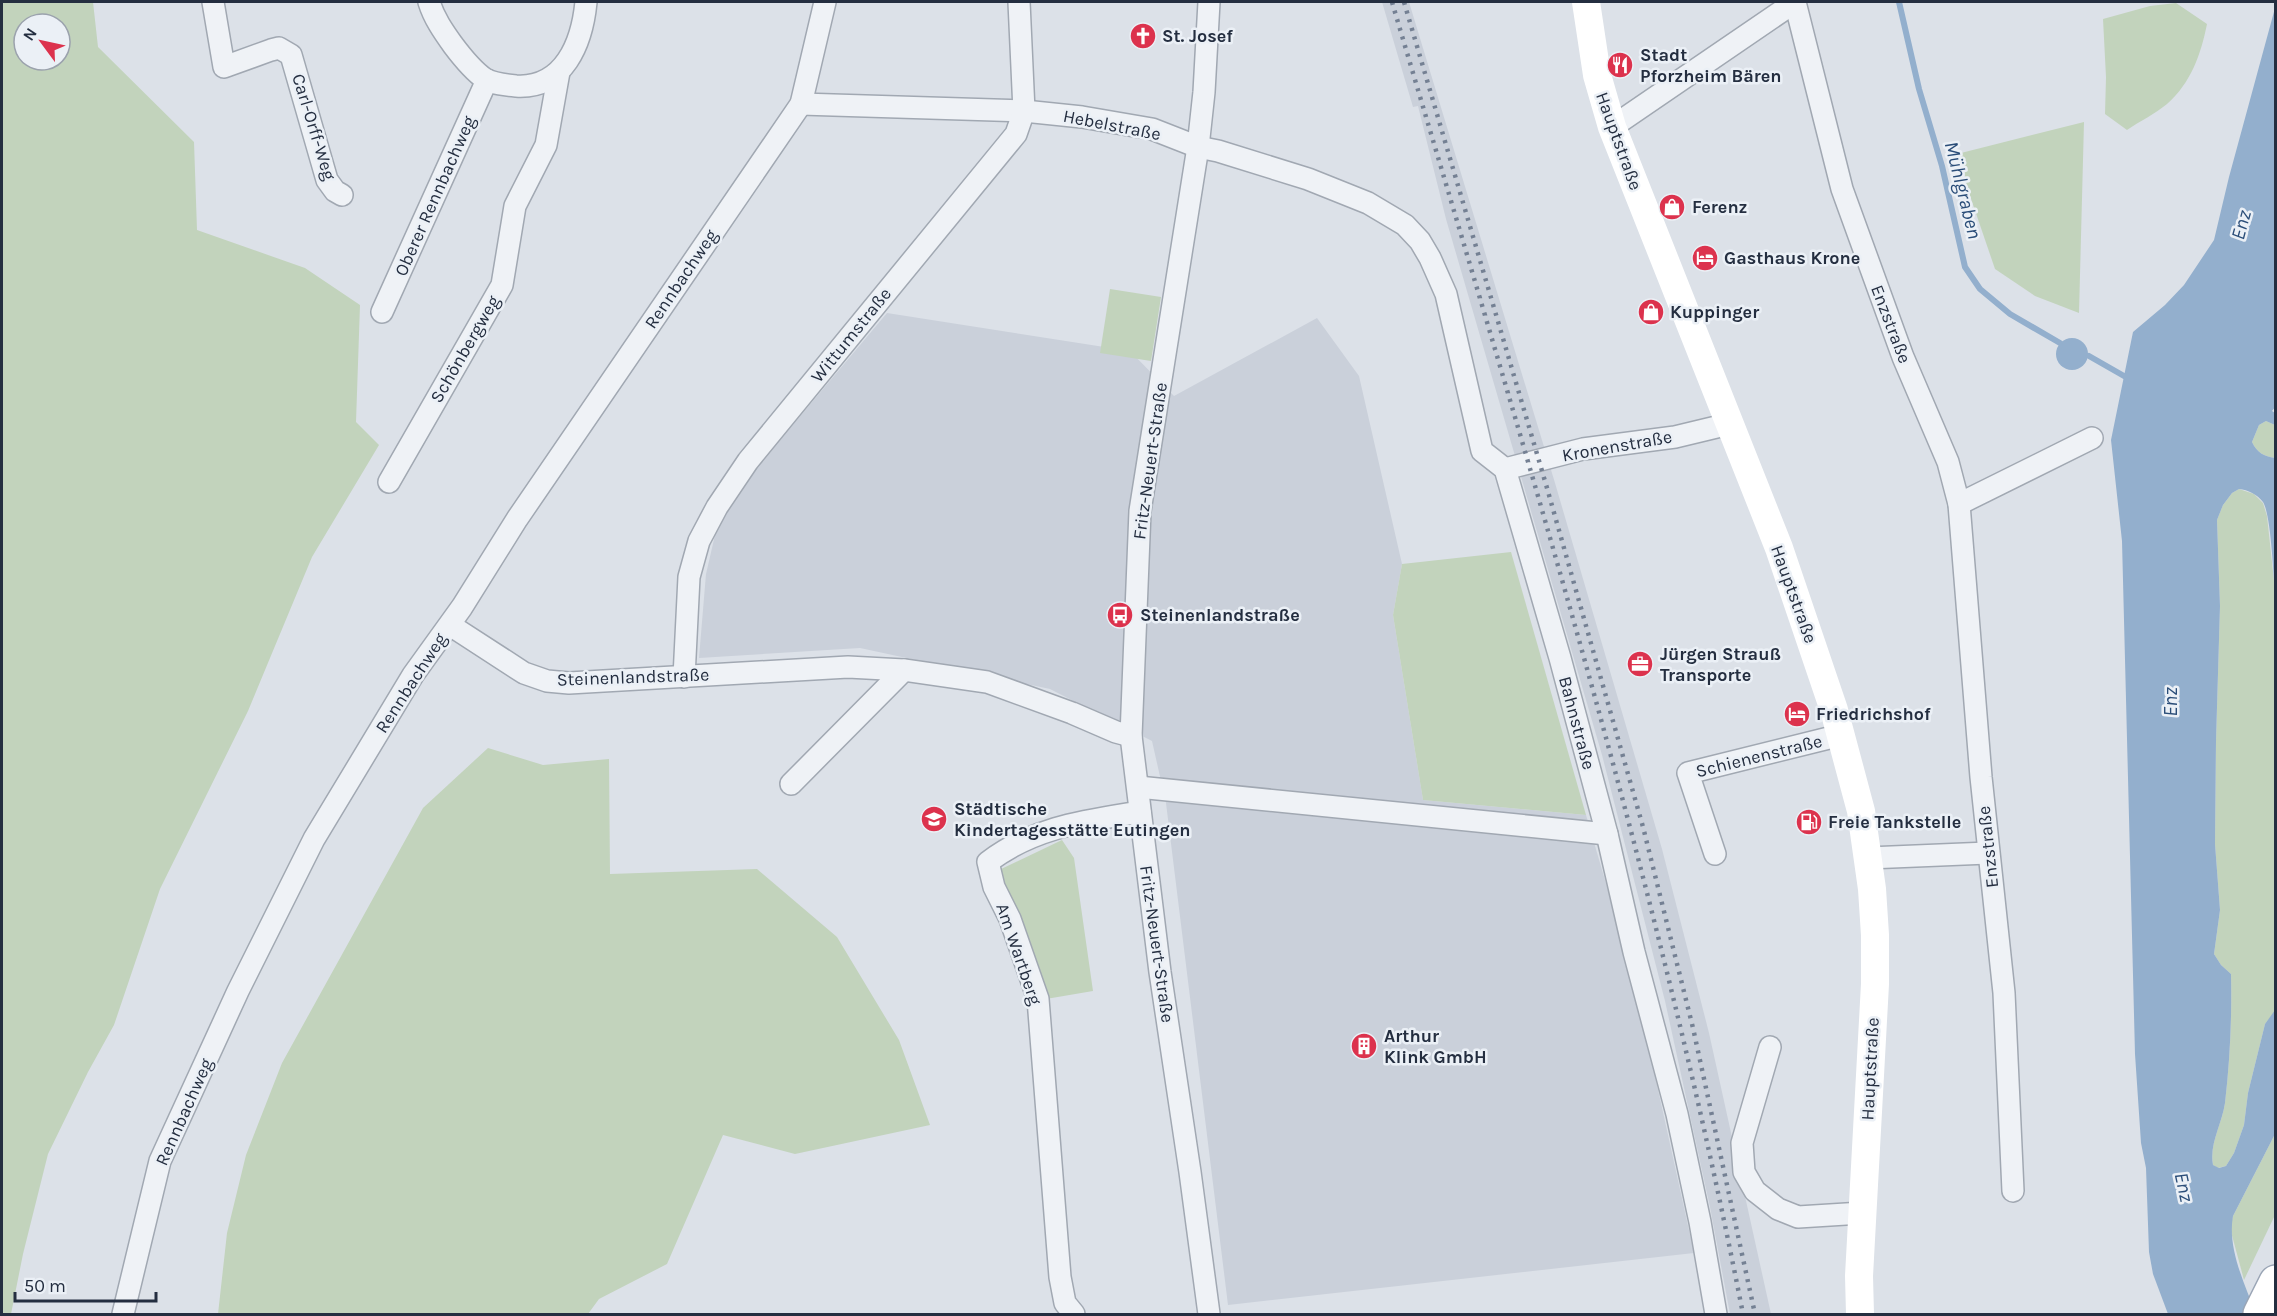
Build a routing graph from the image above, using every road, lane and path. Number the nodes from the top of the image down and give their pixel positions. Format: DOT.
graph roads {
  1 [pos="213,2"];
  2 [pos="429,2"];
  3 [pos="586,2"];
  4 [pos="825,2"];
  5 [pos="1019,2"];
  6 [pos="1209,2"];
  7 [pos="1586,2"];
  8 [pos="1795,2"];
  9 [pos="560,72"];
  10 [pos="487,80"];
  11 [pos="801,104"];
  12 [pos="1024,111"];
  13 [pos="1612,127"];
  14 [pos="1198,147"];
  15 [pos="342,195"];
  16 [pos="382,312"];
  17 [pos="1729,424"];
  18 [pos="2092,438"];
  19 [pos="1505,469"];
  20 [pos="389,482"];
  21 [pos="1959,504"];
  22 [pos="450,625"];
  23 [pos="904,670"];
  24 [pos="684,677"];
  25 [pos="1841,735"];
  26 [pos="1131,736"];
  27 [pos="791,784"];
  28 [pos="1138,787"];
  29 [pos="1140,812"];
  30 [pos="1607,834"];
  31 [pos="1988,853"];
  32 [pos="1715,854"];
  33 [pos="1868,858"];
  34 [pos="1770,1047"];
  35 [pos="2013,1191"];
  36 [pos="1862,1213"];
  37 [pos="2276,1282"];
  38 [pos="123,1314"];
  39 [pos="1074,1314"];
  40 [pos="1209,1314"];
  41 [pos="1716,1314"];
  42 [pos="1860,1314"];
  43 [pos="2260,1314"];
  1 -- 15 [label="street, Carl-Orff-Weg"];
  2 -- 10 [label="street"];
  3 -- 9 [label="street"];
  4 -- 11 [label="street"];
  5 -- 12 [label="street, Wittumstraße"];
  6 -- 14 [label="street, Fritz-Neuert-Straße"];
  7 -- 13 [label="street, Hauptstraße"];
  8 -- 13 [label="street"];
  8 -- 21 [label="street, Enzstraße"];
  9 -- 10 [label="street"];
  9 -- 20 [label="street, Schönbergweg"];
  10 -- 16 [label="street, Oberer Rennbachweg"];
  11 -- 12 [label="street, Hebelstraße"];
  11 -- 22 [label="street, Rennbachweg"];
  12 -- 14 [label="street, Hebelstraße"];
  12 -- 24 [label="street, Wittumstraße"];
  13 -- 17 [label="street, Hauptstraße"];
  14 -- 19 [label="street, Hebelstraße"];
  14 -- 26 [label="street, Fritz-Neuert-Straße"];
  17 -- 19 [label="street, Kronenstraße"];
  17 -- 25 [label="street, Hauptstraße"];
  18 -- 21 [label="street"];
  19 -- 30 [label="street, Bahnstraße"];
  21 -- 31 [label="street, Enzstraße"];
  22 -- 24 [label="street, Steinenlandstraße"];
  22 -- 38 [label="street, Rennbachweg"];
  23 -- 24 [label="street, Steinenlandstraße"];
  23 -- 26 [label="street, Steinenlandstraße"];
  23 -- 27 [label="street"];
  25 -- 32 [label="street, Schienenstraße"];
  25 -- 33 [label="street, Hauptstraße"];
  26 -- 28 [label="street, Fritz-Neuert-Straße"];
  28 -- 29 [label="street, Fritz-Neuert-Straße"];
  28 -- 30 [label="street"];
  29 -- 39 [label="street, Am Wartberg"];
  29 -- 40 [label="street, Fritz-Neuert-Straße"];
  30 -- 41 [label="street, Bahnstraße"];
  31 -- 33 [label="street"];
  31 -- 35 [label="street, Enzstraße"];
  33 -- 36 [label="street, Hauptstraße"];
  34 -- 36 [label="street"];
  36 -- 42 [label="street, Hauptstraße"];
  37 -- 43 [label="main road"];
}
